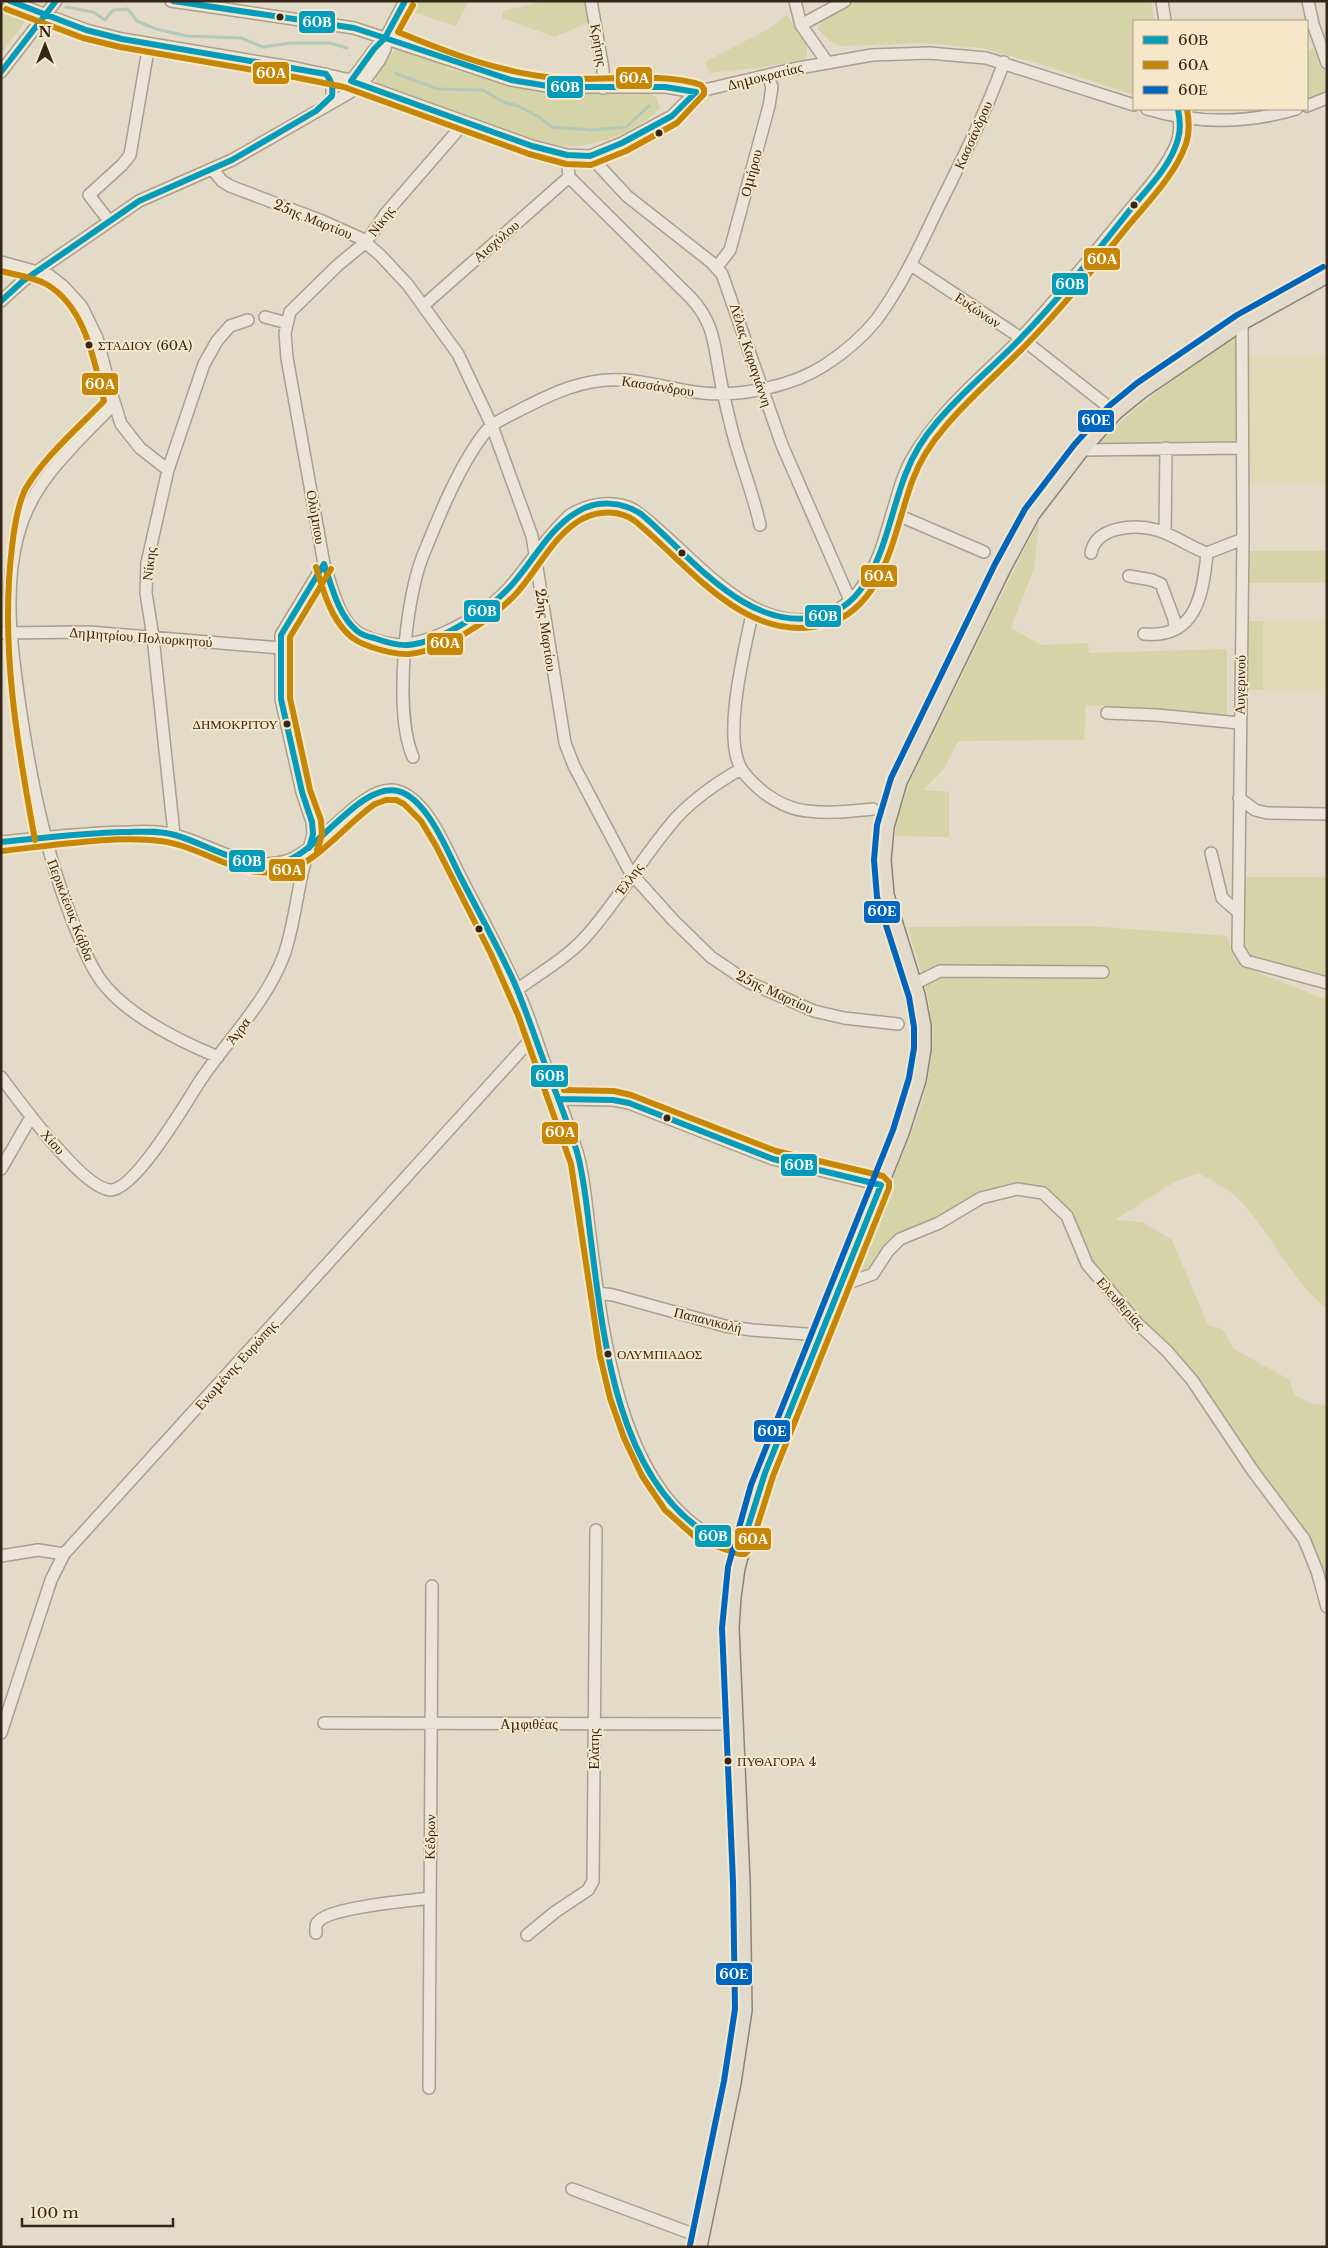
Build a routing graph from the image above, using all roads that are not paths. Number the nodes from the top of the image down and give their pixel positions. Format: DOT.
graph roads {
  1 [pos="9,1"];
  2 [pos="56,1"];
  3 [pos="171,1"];
  4 [pos="405,1"];
  5 [pos="591,1"];
  6 [pos="795,1"];
  7 [pos="845,1"];
  8 [pos="1162,1"];
  9 [pos="1308,1"];
  10 [pos="240,6"];
  11 [pos="46,15"];
  12 [pos="1165,20"];
  13 [pos="801,25"];
  14 [pos="386,37"];
  15 [pos="148,44"];
  16 [pos="827,62"];
  17 [pos="1004,62"];
  18 [pos="1327,63"];
  19 [pos="1,72"];
  20 [pos="326,74"];
  21 [pos="768,76"];
  22 [pos="356,82"];
  23 [pos="603,88"];
  24 [pos="696,92"];
  25 [pos="332,96"];
  26 [pos="1327,98"];
  27 [pos="1133,105"];
  28 [pos="1308,106"];
  29 [pos="1155,110"];
  30 [pos="1292,110"];
  31 [pos="316,111"];
  32 [pos="1179,113"];
  33 [pos="465,122"];
  34 [pos="567,155"];
  35 [pos="590,156"];
  36 [pos="213,170"];
  37 [pos="569,177"];
  38 [pos="109,221"];
  39 [pos="366,242"];
  40 [pos="1,262"];
  41 [pos="911,265"];
  42 [pos="717,267"];
  43 [pos="38,271"];
  44 [pos="1327,275"];
  45 [pos="1,301"];
  46 [pos="424,304"];
  47 [pos="265,317"];
  48 [pos="289,317"];
  49 [pos="248,320"];
  50 [pos="1242,322"];
  51 [pos="1021,338"];
  52 [pos="762,389"];
  53 [pos="723,393"];
  54 [pos="114,404"];
  55 [pos="1115,412"];
  56 [pos="492,426"];
  57 [pos="1166,448"];
  58 [pos="1242,448"];
  59 [pos="1081,450"];
  60 [pos="168,470"];
  61 [pos="893,512"];
  62 [pos="760,525"];
  63 [pos="1165,533"];
  64 [pos="1243,539"];
  65 [pos="984,552"];
  66 [pos="1091,553"];
  67 [pos="1207,553"];
  68 [pos="536,556"];
  69 [pos="324,564"];
  70 [pos="1129,576"];
  71 [pos="850,600"];
  72 [pos="753,609"];
  73 [pos="1175,628"];
  74 [pos="6,633"];
  75 [pos="1144,634"];
  76 [pos="153,637"];
  77 [pos="406,645"];
  78 [pos="280,648"];
  79 [pos="1107,713"];
  80 [pos="1239,723"];
  81 [pos="413,757"];
  82 [pos="741,769"];
  83 [pos="1240,798"];
  84 [pos="873,809"];
  85 [pos="1327,814"];
  86 [pos="174,834"];
  87 [pos="44,838"];
  88 [pos="1,842"];
  89 [pos="310,848"];
  90 [pos="1211,853"];
  91 [pos="633,875"];
  92 [pos="1237,911"];
  93 [pos="1102,972"];
  94 [pos="1327,983"];
  95 [pos="914,984"];
  96 [pos="517,990"];
  97 [pos="898,1024"];
  98 [pos="535,1035"];
  99 [pos="218,1057"];
  100 [pos="1,1077"];
  101 [pos="559,1099"];
  102 [pos="31,1117"];
  103 [pos="1,1169"];
  104 [pos="881,1186"];
  105 [pos="117,1188"];
  106 [pos="840,1286"];
  107 [pos="598,1293"];
  108 [pos="820,1335"];
  109 [pos="596,1530"];
  110 [pos="742,1546"];
  111 [pos="64,1554"];
  112 [pos="1,1556"];
  113 [pos="432,1586"];
  114 [pos="1327,1607"];
  115 [pos="324,1723"];
  116 [pos="432,1723"];
  117 [pos="594,1724"];
  118 [pos="734,1724"];
  119 [pos="1,1733"];
  120 [pos="430,1898"];
  121 [pos="316,1933"];
  122 [pos="527,1935"];
  123 [pos="429,2088"];
  124 [pos="572,2189"];
  125 [pos="700,2242"];
  1 -- 11 [label="street"];
  2 -- 11 [label="street"];
  3 -- 10 [label="street"];
  4 -- 14 [label="street"];
  5 -- 23 [label="street, Κρήτης"];
  6 -- 13 [label="street"];
  7 -- 13 [label="street"];
  8 -- 12 [label="street"];
  9 -- 18 [label="street"];
  10 -- 14 [label="street"];
  11 -- 15 [label="street"];
  11 -- 19 [label="street"];
  13 -- 16 [label="street"];
  14 -- 22 [label="street"];
  14 -- 23 [label="street"];
  15 -- 20 [label="street"];
  15 -- 38 [label="street"];
  16 -- 17 [label="street, Δημοκρατίας"];
  16 -- 21 [label="street, Δημοκρατίας"];
  17 -- 27 [label="street, Δημοκρατίας"];
  17 -- 41 [label="street, Κασσάνδρου"];
  20 -- 22 [label="street"];
  20 -- 25 [label="street"];
  21 -- 24 [label="street, Δημοκρατίας"];
  21 -- 42 [label="street, Ομήρου"];
  22 -- 25 [label="street"];
  22 -- 31 [label="street"];
  22 -- 33 [label="street"];
  23 -- 24 [label="street"];
  24 -- 35 [label="street"];
  25 -- 31 [label="street"];
  26 -- 28 [label="street"];
  29 -- 32 [label="street"];
  30 -- 32 [label="street"];
  31 -- 36 [label="street"];
  32 -- 51 [label="street, Ολύμπου"];
  33 -- 34 [label="street"];
  33 -- 39 [label="street, Νίκης"];
  34 -- 35 [label="street"];
  34 -- 37 [label="street"];
  35 -- 42 [label="street, Λέλας Καραγιάννη"];
  36 -- 38 [label="street"];
  36 -- 39 [label="street, 25ης Μαρτίου"];
  37 -- 46 [label="street, Αισχύλου"];
  37 -- 53 [label="street"];
  38 -- 43 [label="street"];
  39 -- 46 [label="street, 25ης Μαρτίου"];
  39 -- 48 [label="street, Νίκης"];
  40 -- 43 [label="street"];
  41 -- 51 [label="street, Ευζώνων"];
  41 -- 52 [label="street, Κασσάνδρου"];
  42 -- 52 [label="street, Λέλας Καραγιάννη"];
  43 -- 45 [label="street"];
  43 -- 54 [label="street"];
  44 -- 50 [label="main road"];
  46 -- 56 [label="street, 25ης Μαρτίου"];
  47 -- 48 [label="street"];
  48 -- 69 [label="street, Ολύμπου"];
  49 -- 60 [label="street, Νίκης"];
  50 -- 55 [label="main road"];
  50 -- 58 [label="street, Αυγερινού"];
  51 -- 55 [label="street, Ευζώνων"];
  51 -- 61 [label="street, Ολύμπου"];
  52 -- 53 [label="street, Κασσάνδρου"];
  52 -- 71 [label="street, Λέλας Καραγιάννη"];
  53 -- 56 [label="street, Κασσάνδρου"];
  53 -- 62 [label="street"];
  54 -- 60 [label="street"];
  54 -- 74 [label="street, Περικλέους Κάβδα"];
  55 -- 59 [label="main road"];
  56 -- 68 [label="street, 25ης Μαρτίου"];
  56 -- 77 [label="street, Κασσάνδρου"];
  57 -- 58 [label="street"];
  57 -- 59 [label="street"];
  57 -- 63 [label="street"];
  58 -- 64 [label="street, Αυγερινού"];
  59 -- 95 [label="main road"];
  60 -- 76 [label="street, Νίκης"];
  61 -- 65 [label="street"];
  61 -- 71 [label="street, Ολύμπου"];
  63 -- 66 [label="street"];
  63 -- 67 [label="street"];
  64 -- 67 [label="street"];
  64 -- 80 [label="street, Αυγερινού"];
  67 -- 73 [label="street"];
  68 -- 72 [label="street, Ολύμπου"];
  68 -- 77 [label="street, Ολύμπου"];
  68 -- 91 [label="street, 25ης Μαρτίου"];
  69 -- 77 [label="street, Ολύμπου"];
  69 -- 78 [label="street, Άγρα"];
  70 -- 73 [label="street"];
  71 -- 72 [label="street, Ολύμπου"];
  72 -- 82 [label="street"];
  73 -- 75 [label="street"];
  74 -- 76 [label="street, Δημητρίου Πολιορκητού"];
  74 -- 87 [label="street, Περικλέους Κάβδα"];
  76 -- 78 [label="street, Δημητρίου Πολιορκητού"];
  76 -- 86 [label="street, Νίκης"];
  77 -- 81 [label="street, Κασσάνδρου"];
  78 -- 89 [label="street, Άγρα"];
  79 -- 80 [label="street"];
  80 -- 83 [label="street, Αυγερινού"];
  82 -- 84 [label="street"];
  82 -- 91 [label="street, Έλλης"];
  83 -- 85 [label="street"];
  83 -- 92 [label="street, Αυγερινού"];
  86 -- 87 [label="street"];
  86 -- 89 [label="street"];
  87 -- 88 [label="street"];
  87 -- 99 [label="street, Περικλέους Κάβδα"];
  89 -- 96 [label="street"];
  89 -- 99 [label="street, Άγρα"];
  90 -- 92 [label="street"];
  91 -- 96 [label="street, Έλλης"];
  91 -- 97 [label="street, 25ης Μαρτίου"];
  92 -- 94 [label="street, Αυγερινού"];
  93 -- 95 [label="street"];
  95 -- 104 [label="main road"];
  96 -- 98 [label="street"];
  98 -- 101 [label="street"];
  98 -- 111 [label="street, Ενωμένης Ευρώπης"];
  99 -- 105 [label="street, Άγρα"];
  100 -- 102 [label="street, Χίου"];
  101 -- 104 [label="street"];
  101 -- 107 [label="street"];
  102 -- 103 [label="street"];
  102 -- 105 [label="street, Χίου"];
  104 -- 106 [label="main road"];
  106 -- 108 [label="main road"];
  106 -- 114 [label="street, Ελευθερίας"];
  107 -- 108 [label="street, Παπανικολή"];
  107 -- 110 [label="street"];
  108 -- 110 [label="main road"];
  109 -- 117 [label="street, Ελάτης"];
  110 -- 118 [label="main road"];
  111 -- 112 [label="street"];
  111 -- 119 [label="street, Ενωμένης Ευρώπης"];
  113 -- 116 [label="street, Κέδρων"];
  115 -- 116 [label="street, Αμφιθέας"];
  116 -- 117 [label="street, Αμφιθέας"];
  116 -- 120 [label="street, Κέδρων"];
  117 -- 118 [label="street, Αμφιθέας"];
  117 -- 122 [label="street, Ελάτης"];
  118 -- 125 [label="main road"];
  120 -- 121 [label="street"];
  120 -- 123 [label="street, Κέδρων"];
  124 -- 125 [label="street"];
}
